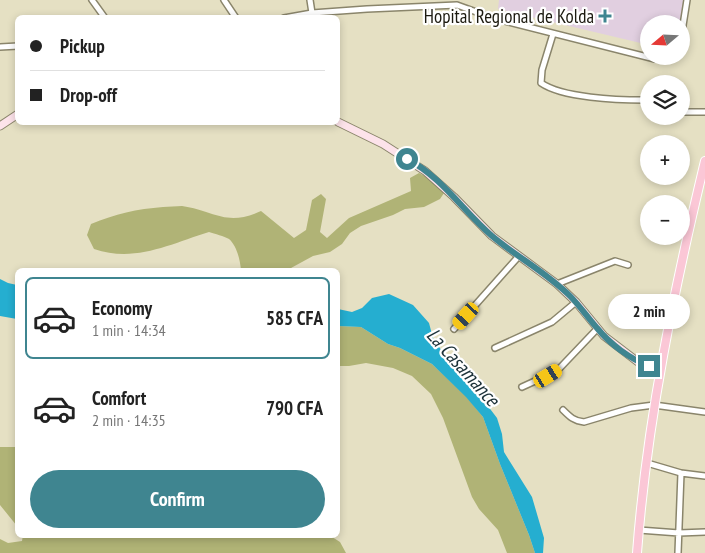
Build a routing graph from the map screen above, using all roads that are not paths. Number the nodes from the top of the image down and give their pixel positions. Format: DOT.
graph roads {
  1 [pos="92,0"];
  2 [pos="224,0"];
  3 [pos="310,0"];
  4 [pos="688,0"];
  5 [pos="103,15"];
  6 [pos="234,15"];
  7 [pos="310,15"];
  8 [pos="685,15"];
  9 [pos="552,34"];
  10 [pos="15,46"];
  11 [pos="0,47"];
  12 [pos="640,55"];
  13 [pos="640,100"];
  14 [pos="690,112"];
  15 [pos="705,112"];
  16 [pos="15,116"];
  17 [pos="340,123"];
  18 [pos="0,126"];
  19 [pos="705,161"];
  20 [pos="519,256"];
  21 [pos="628,264"];
  22 [pos="557,284"];
  23 [pos="576,302"];
  24 [pos="597,328"];
  25 [pos="454,329"];
  26 [pos="495,348"];
  27 [pos="659,370"];
  28 [pos="522,387"];
  29 [pos="654,405"];
  30 [pos="563,410"];
  31 [pos="705,412"];
  32 [pos="647,462"];
  33 [pos="681,473"];
  34 [pos="705,476"];
  35 [pos="639,530"];
  36 [pos="705,532"];
  37 [pos="678,533"];
  38 [pos="637,553"];
  39 [pos="678,553"];
  1 -- 5 [label="street"];
  2 -- 6 [label="street"];
  3 -- 7 [label="street"];
  4 -- 8 [label="street"];
  7 -- 9 [label="street"];
  9 -- 12 [label="street"];
  9 -- 13 [label="street"];
  10 -- 11 [label="street"];
  14 -- 15 [label="street"];
  16 -- 18 [label="street"];
  17 -- 20 [label="street"];
  19 -- 27 [label="main road"];
  20 -- 22 [label="street"];
  20 -- 25 [label="street"];
  21 -- 22 [label="street"];
  22 -- 23 [label="street"];
  23 -- 24 [label="street"];
  23 -- 26 [label="street"];
  24 -- 27 [label="street"];
  24 -- 28 [label="street"];
  27 -- 29 [label="main road"];
  29 -- 30 [label="street"];
  29 -- 31 [label="street"];
  29 -- 32 [label="main road"];
  32 -- 33 [label="street"];
  32 -- 35 [label="main road"];
  33 -- 34 [label="street"];
  33 -- 37 [label="street"];
  35 -- 37 [label="street"];
  35 -- 38 [label="main road"];
  36 -- 37 [label="street"];
  37 -- 39 [label="street"];
}
